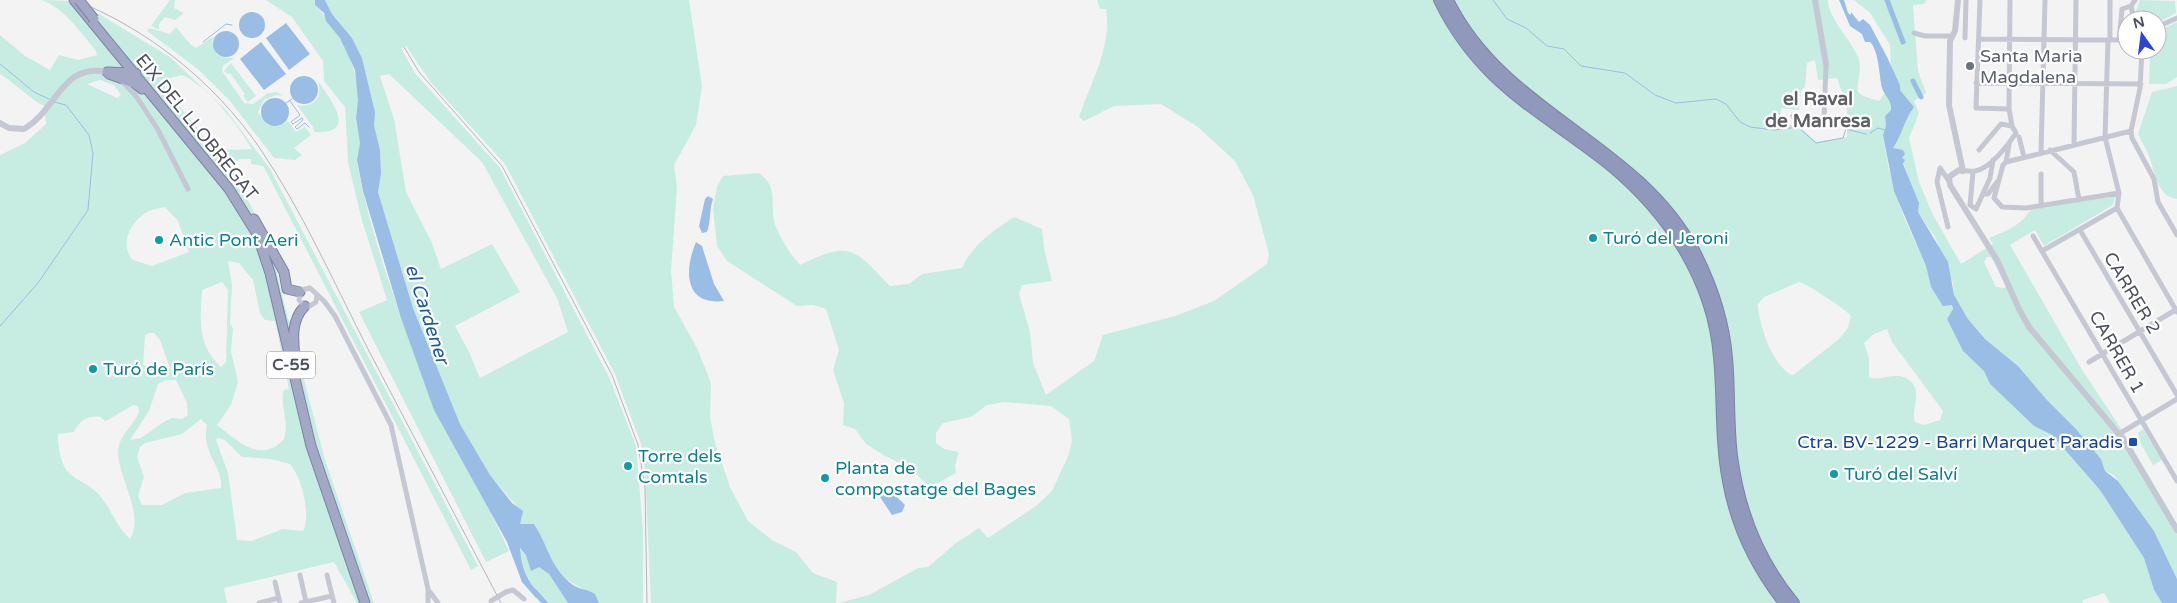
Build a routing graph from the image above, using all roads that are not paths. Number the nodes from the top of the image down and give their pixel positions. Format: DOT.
graph roads {
  1 [pos="74,0"];
  2 [pos="78,0"];
  3 [pos="1439,0"];
  4 [pos="1448,0"];
  5 [pos="1815,0"];
  6 [pos="1958,0"];
  7 [pos="1966,0"];
  8 [pos="1980,0"];
  9 [pos="2010,0"];
  10 [pos="2045,0"];
  11 [pos="2076,0"];
  12 [pos="2110,0"];
  13 [pos="2135,0"];
  14 [pos="2132,6"];
  15 [pos="2133,10"];
  16 [pos="90,17"];
  17 [pos="1914,33"];
  18 [pos="1952,36"];
  19 [pos="1965,38"];
  20 [pos="1979,39"];
  21 [pos="2010,39"];
  22 [pos="2044,39"];
  23 [pos="2076,39"];
  24 [pos="2109,40"];
  25 [pos="123,57"];
  26 [pos="2141,60"];
  27 [pos="1826,64"];
  28 [pos="109,72"];
  29 [pos="133,72"];
  30 [pos="122,79"];
  31 [pos="1976,83"];
  32 [pos="2009,83"];
  33 [pos="2043,83"];
  34 [pos="2074,84"];
  35 [pos="2107,84"];
  36 [pos="2140,84"];
  37 [pos="151,91"];
  38 [pos="2009,109"];
  39 [pos="1793,116"];
  40 [pos="0,123"];
  41 [pos="2012,126"];
  42 [pos="2131,131"];
  43 [pos="2018,135"];
  44 [pos="2105,138"];
  45 [pos="2009,144"];
  46 [pos="2074,144"];
  47 [pos="1979,150"];
  48 [pos="2050,150"];
  49 [pos="2041,152"];
  50 [pos="2024,157"];
  51 [pos="1993,160"];
  52 [pos="2006,162"];
  53 [pos="1963,171"];
  54 [pos="1973,172"];
  55 [pos="2041,174"];
  56 [pos="1999,181"];
  57 [pos="1949,182"];
  58 [pos="188,189"];
  59 [pos="2119,193"];
  60 [pos="1983,194"];
  61 [pos="2079,200"];
  62 [pos="2040,206"];
  63 [pos="2117,208"];
  64 [pos="252,217"];
  65 [pos="2174,225"];
  66 [pos="1948,227"];
  67 [pos="2080,230"];
  68 [pos="2177,235"];
  69 [pos="2033,236"];
  70 [pos="2042,251"];
  71 [pos="300,292"];
  72 [pos="317,295"];
  73 [pos="315,303"];
  74 [pos="305,306"];
  75 [pos="328,306"];
  76 [pos="2177,310"];
  77 [pos="2139,332"];
  78 [pos="2102,354"];
  79 [pos="2088,362"];
  80 [pos="298,375"];
  81 [pos="2177,397"];
  82 [pos="2141,421"];
  83 [pos="2118,434"];
  84 [pos="2177,481"];
  85 [pos="2177,530"];
  86 [pos="300,575"];
  87 [pos="327,575"];
  88 [pos="275,582"];
  89 [pos="428,590"];
  90 [pos="332,596"];
  91 [pos="524,599"];
  92 [pos="279,601"];
  93 [pos="304,602"];
  94 [pos="489,602"];
  95 [pos="259,603"];
  96 [pos="334,603"];
  97 [pos="365,603"];
  98 [pos="370,603"];
  99 [pos="428,603"];
  100 [pos="433,603"];
  101 [pos="438,603"];
  102 [pos="1784,603"];
  103 [pos="1794,603"];
  1 -- 16 [label="highway, EIX DEL LLOBREGAT / C-55"];
  2 -- 16 [label="highway, EIX DEL LLOBREGAT / C-55, bridge"];
  3 -- 102 [label="highway"];
  4 -- 103 [label="highway"];
  5 -- 27 [label="street"];
  6 -- 18 [label="street"];
  7 -- 19 [label="street"];
  8 -- 20 [label="street"];
  9 -- 21 [label="street"];
  10 -- 22 [label="street"];
  11 -- 23 [label="street"];
  12 -- 24 [label="street"];
  13 -- 14 [label="street"];
  14 -- 15 [label="street"];
  14 -- 24 [label="street"];
  16 -- 25 [label="highway, EIX DEL LLOBREGAT / C-55"];
  17 -- 18 [label="street"];
  18 -- 53 [label="street"];
  20 -- 21 [label="street"];
  20 -- 31 [label="street"];
  21 -- 22 [label="street"];
  21 -- 32 [label="street"];
  22 -- 23 [label="street"];
  22 -- 33 [label="street"];
  23 -- 24 [label="street"];
  23 -- 34 [label="street"];
  24 -- 35 [label="street"];
  25 -- 28 [label="highway"];
  25 -- 29 [label="highway"];
  25 -- 37 [label="highway, EIX DEL LLOBREGAT / C-55"];
  26 -- 36 [label="street"];
  27 -- 39 [label="street"];
  28 -- 29 [label="highway"];
  28 -- 30 [label="highway"];
  28 -- 40 [label="street"];
  29 -- 30 [label="highway"];
  29 -- 37 [label="highway"];
  30 -- 37 [label="highway"];
  30 -- 58 [label="street"];
  31 -- 32 [label="street"];
  31 -- 38 [label="street"];
  32 -- 33 [label="street"];
  32 -- 38 [label="street"];
  33 -- 34 [label="street"];
  33 -- 49 [label="street"];
  34 -- 35 [label="street"];
  34 -- 46 [label="street"];
  35 -- 36 [label="street"];
  35 -- 44 [label="street"];
  36 -- 42 [label="street"];
  37 -- 64 [label="highway, EIX DEL LLOBREGAT / C-55"];
  37 -- 97 [label="highway, EIX DEL LLOBREGAT / C-55"];
  38 -- 41 [label="street"];
  41 -- 43 [label="street"];
  41 -- 47 [label="street"];
  42 -- 44 [label="street"];
  42 -- 65 [label="street"];
  43 -- 45 [label="street"];
  43 -- 50 [label="street"];
  44 -- 46 [label="street"];
  44 -- 59 [label="street"];
  45 -- 51 [label="street"];
  45 -- 52 [label="street"];
  46 -- 48 [label="street"];
  48 -- 49 [label="street"];
  48 -- 61 [label="street"];
  49 -- 50 [label="street"];
  50 -- 52 [label="street"];
  51 -- 54 [label="street"];
  51 -- 60 [label="street"];
  52 -- 56 [label="street"];
  53 -- 54 [label="street"];
  53 -- 57 [label="street"];
  54 -- 60 [label="street"];
  55 -- 62 [label="street"];
  56 -- 60 [label="street"];
  56 -- 62 [label="street"];
  57 -- 66 [label="street"];
  57 -- 83 [label="street"];
  59 -- 61 [label="street"];
  59 -- 63 [label="street"];
  61 -- 62 [label="street"];
  63 -- 67 [label="street"];
  63 -- 76 [label="street"];
  64 -- 71 [label="highway"];
  64 -- 80 [label="highway, EIX DEL LLOBREGAT / C-55"];
  65 -- 68 [label="street"];
  67 -- 70 [label="street"];
  67 -- 77 [label="street, CARRER 2"];
  69 -- 70 [label="street, CARRER 1"];
  70 -- 78 [label="street, CARRER 1"];
  71 -- 72 [label="street"];
  71 -- 74 [label="street"];
  72 -- 73 [label="street"];
  72 -- 75 [label="street"];
  73 -- 74 [label="street"];
  73 -- 75 [label="street"];
  74 -- 80 [label="highway"];
  75 -- 89 [label="street"];
  76 -- 77 [label="street"];
  77 -- 78 [label="street"];
  77 -- 81 [label="street, CARRER 2"];
  78 -- 79 [label="street"];
  78 -- 82 [label="street, CARRER 1"];
  80 -- 98 [label="highway, EIX DEL LLOBREGAT / C-55"];
  81 -- 82 [label="street"];
  82 -- 83 [label="street"];
  82 -- 84 [label="street, CARRER 1"];
  83 -- 85 [label="street"];
  86 -- 93 [label="street"];
  87 -- 90 [label="street"];
  88 -- 92 [label="street"];
  89 -- 99 [label="street"];
  89 -- 101 [label="street"];
  90 -- 93 [label="street"];
  90 -- 96 [label="street"];
  91 -- 94 [label="street, bridge"];
  92 -- 95 [label="street"];
  100 -- 101 [label="street"];
}
